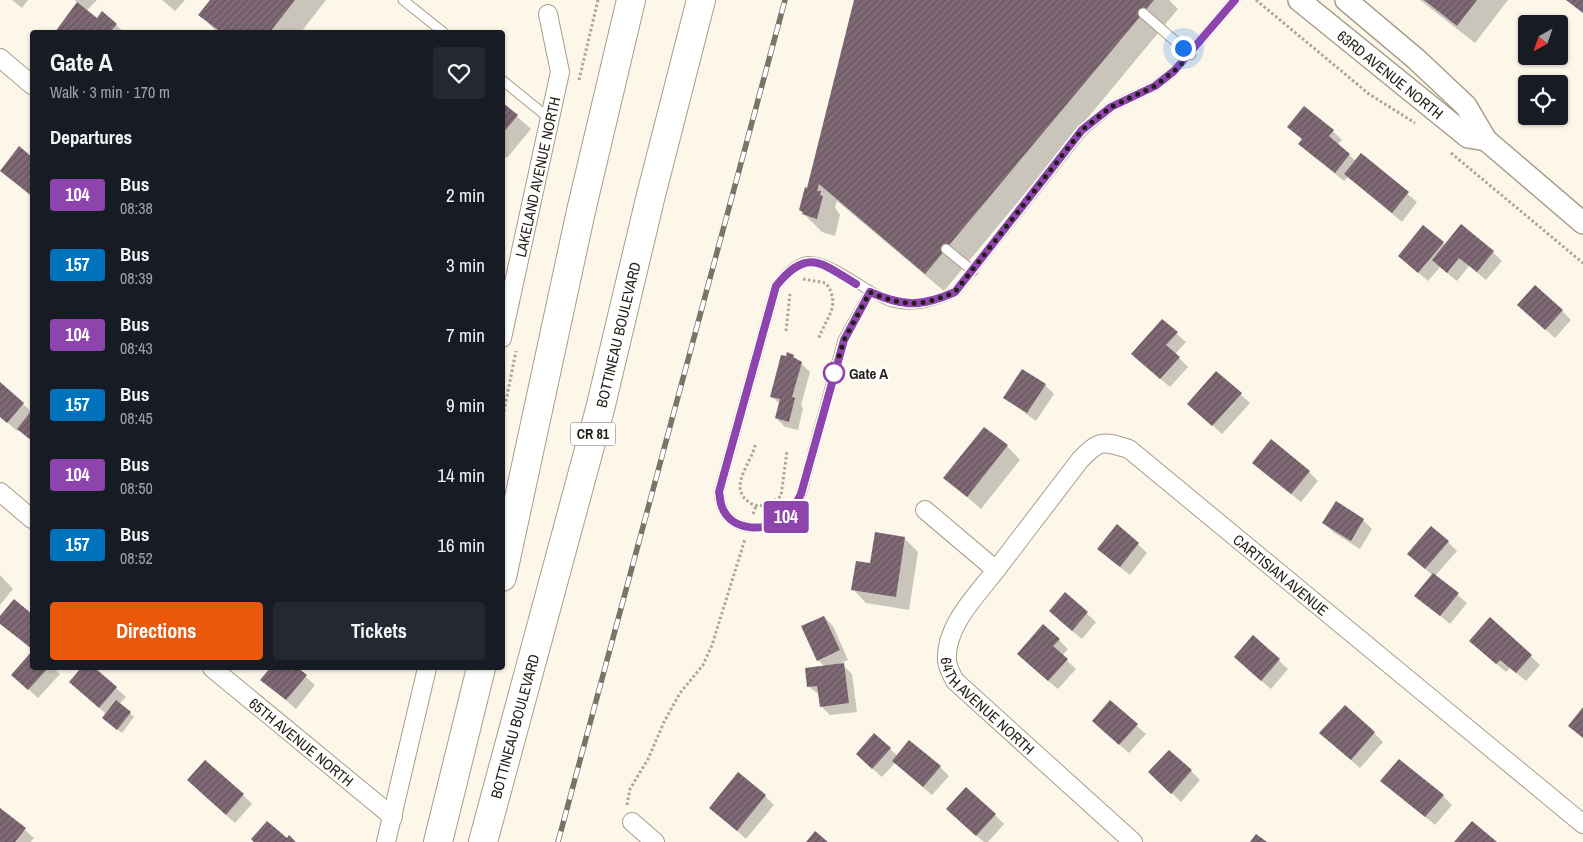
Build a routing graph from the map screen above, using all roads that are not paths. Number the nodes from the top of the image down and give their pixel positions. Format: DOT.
graph roads {
  1 [pos="403,0"];
  2 [pos="631,0"];
  3 [pos="701,0"];
  4 [pos="1235,0"];
  5 [pos="1299,0"];
  6 [pos="1346,0"];
  7 [pos="1143,13"];
  8 [pos="548,14"];
  9 [pos="440,30"];
  10 [pos="1191,55"];
  11 [pos="0,58"];
  12 [pos="505,82"];
  13 [pos="30,83"];
  14 [pos="550,119"];
  15 [pos="1486,140"];
  16 [pos="1583,223"];
  17 [pos="946,249"];
  18 [pos="972,271"];
  19 [pos="870,292"];
  20 [pos="505,324"];
  21 [pos="0,492"];
  22 [pos="926,510"];
  23 [pos="30,517"];
  24 [pos="505,563"];
  25 [pos="996,570"];
  26 [pos="214,670"];
  27 [pos="427,670"];
  28 [pos="481,670"];
  29 [pos="392,817"];
  30 [pos="632,822"];
  31 [pos="1583,824"];
  32 [pos="386,842"];
  33 [pos="438,842"];
  34 [pos="483,842"];
  35 [pos="655,842"];
  36 [pos="1133,842"];
  1 -- 9 [label="lane"];
  2 -- 24 [label="highway"];
  3 -- 34 [label="highway, BOTTINEAU BOULEVARD / CR 81"];
  4 -- 10 [label="lane"];
  5 -- 15 [label="street, 63RD AVENUE NORTH"];
  6 -- 15 [label="street, 63RD AVENUE NORTH"];
  7 -- 10 [label="lane"];
  8 -- 14 [label="street, LAKELAND AVENUE NORTH"];
  10 -- 18 [label="lane"];
  11 -- 13 [label="street"];
  12 -- 14 [label="lane"];
  14 -- 20 [label="street, LAKELAND AVENUE NORTH"];
  15 -- 16 [label="street, 63RD AVENUE NORTH"];
  17 -- 18 [label="lane"];
  18 -- 19 [label="lane"];
  19 -- 19 [label="lane"];
  21 -- 23 [label="street"];
  22 -- 25 [label="street"];
  25 -- 31 [label="street, CARTISIAN AVENUE"];
  25 -- 36 [label="street, 64TH AVENUE NORTH"];
  26 -- 29 [label="street, 65TH AVENUE NORTH"];
  27 -- 29 [label="street"];
  28 -- 33 [label="highway"];
  29 -- 32 [label="street"];
  30 -- 35 [label="street"];
}
